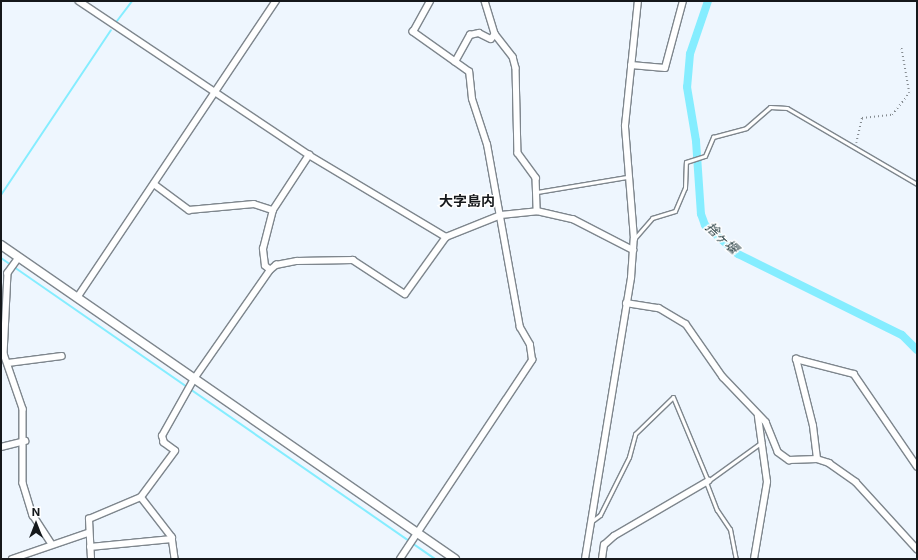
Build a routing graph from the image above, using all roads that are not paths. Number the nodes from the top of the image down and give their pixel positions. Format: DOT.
graph roads {
  1 [pos="79,1"];
  2 [pos="276,1"];
  3 [pos="430,1"];
  4 [pos="485,1"];
  5 [pos="638,1"];
  6 [pos="683,1"];
  7 [pos="495,34"];
  8 [pos="455,62"];
  9 [pos="631,65"];
  10 [pos="215,92"];
  11 [pos="309,156"];
  12 [pos="627,177"];
  13 [pos="154,184"];
  14 [pos="917,184"];
  15 [pos="537,192"];
  16 [pos="273,210"];
  17 [pos="537,211"];
  18 [pos="501,215"];
  19 [pos="446,237"];
  20 [pos="634,239"];
  21 [pos="1,245"];
  22 [pos="633,250"];
  23 [pos="19,258"];
  24 [pos="270,270"];
  25 [pos="77,298"];
  26 [pos="626,303"];
  27 [pos="62,356"];
  28 [pos="8,363"];
  29 [pos="194,379"];
  30 [pos="758,417"];
  31 [pos="25,441"];
  32 [pos="763,441"];
  33 [pos="1,447"];
  34 [pos="816,459"];
  35 [pos="917,466"];
  36 [pos="707,482"];
  37 [pos="141,497"];
  38 [pos="591,522"];
  39 [pos="88,533"];
  40 [pos="418,533"];
  41 [pos="172,539"];
  42 [pos="52,544"];
  43 [pos="90,547"];
  44 [pos="917,549"];
  45 [pos="12,559"];
  46 [pos="91,559"];
  47 [pos="175,559"];
  48 [pos="400,559"];
  49 [pos="455,559"];
  50 [pos="585,559"];
  51 [pos="602,559"];
  52 [pos="736,559"];
  53 [pos="754,559"];
  1 -- 10 [label="street"];
  2 -- 10 [label="street"];
  3 -- 8 [label="street"];
  4 -- 7 [label="street"];
  5 -- 9 [label="street"];
  6 -- 9 [label="street"];
  7 -- 8 [label="street"];
  7 -- 15 [label="street"];
  8 -- 18 [label="street"];
  9 -- 12 [label="street"];
  10 -- 11 [label="street"];
  10 -- 13 [label="street"];
  11 -- 16 [label="street"];
  11 -- 19 [label="street"];
  12 -- 15 [label="lane"];
  12 -- 20 [label="street"];
  13 -- 16 [label="street"];
  13 -- 25 [label="street"];
  14 -- 20 [label="lane"];
  15 -- 17 [label="street"];
  16 -- 24 [label="street"];
  17 -- 18 [label="street"];
  17 -- 22 [label="street"];
  18 -- 19 [label="street"];
  18 -- 40 [label="street"];
  19 -- 24 [label="street"];
  20 -- 22 [label="street"];
  21 -- 23 [label="street"];
  22 -- 26 [label="street"];
  23 -- 25 [label="street"];
  23 -- 28 [label="street"];
  24 -- 29 [label="street"];
  25 -- 29 [label="street"];
  26 -- 30 [label="street"];
  26 -- 38 [label="street"];
  27 -- 28 [label="street"];
  28 -- 31 [label="street"];
  29 -- 37 [label="street"];
  29 -- 40 [label="street"];
  30 -- 32 [label="street"];
  30 -- 34 [label="street"];
  31 -- 33 [label="street"];
  31 -- 42 [label="street"];
  32 -- 36 [label="lane"];
  32 -- 53 [label="street"];
  34 -- 35 [label="street"];
  34 -- 44 [label="street"];
  36 -- 38 [label="lane"];
  36 -- 51 [label="street"];
  36 -- 52 [label="lane"];
  37 -- 39 [label="street"];
  37 -- 41 [label="street"];
  38 -- 50 [label="street"];
  39 -- 42 [label="street"];
  39 -- 43 [label="street"];
  40 -- 48 [label="street"];
  40 -- 49 [label="street"];
  41 -- 43 [label="street"];
  41 -- 47 [label="street"];
  42 -- 45 [label="street"];
  43 -- 46 [label="street"];
}
